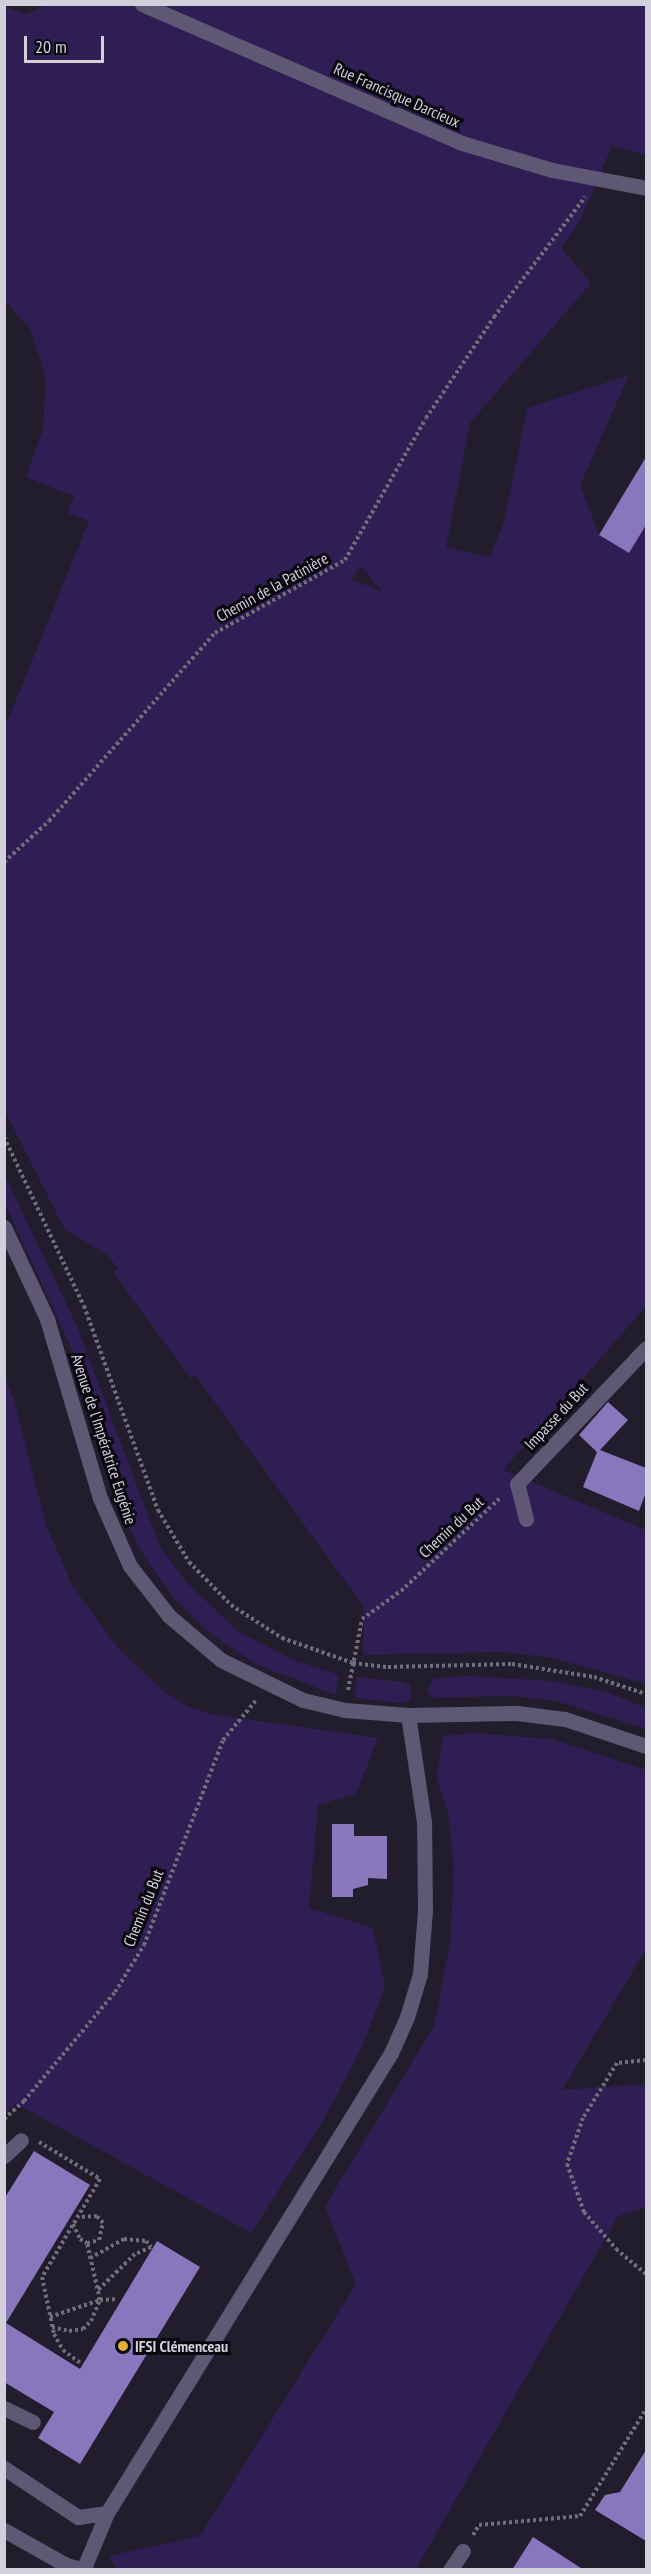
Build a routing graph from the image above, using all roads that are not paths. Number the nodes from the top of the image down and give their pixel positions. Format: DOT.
graph roads {
  1 [pos="142,4"];
  2 [pos="646,188"];
  3 [pos="4,1227"];
  4 [pos="646,1348"];
  5 [pos="525,1519"];
  6 [pos="408,1714"];
  7 [pos="646,1746"];
  8 [pos="21,2140"];
  9 [pos="4,2156"];
  10 [pos="4,2408"];
  11 [pos="33,2422"];
  12 [pos="4,2468"];
  13 [pos="107,2512"];
  14 [pos="4,2530"];
  15 [pos="463,2551"];
  16 [pos="84,2569"];
  17 [pos="450,2570"];
  1 -- 2 [label="street, Rue Francisque Darcieux"];
  3 -- 6 [label="street, Avenue de l'Impératrice Eugénie"];
  4 -- 5 [label="street, Impasse du But"];
  6 -- 7 [label="street, Avenue de l'Impératrice Eugénie"];
  6 -- 13 [label="street"];
  8 -- 9 [label="street"];
  10 -- 11 [label="street"];
  12 -- 13 [label="street"];
  13 -- 16 [label="street"];
  14 -- 16 [label="street"];
  15 -- 17 [label="street"];
}
